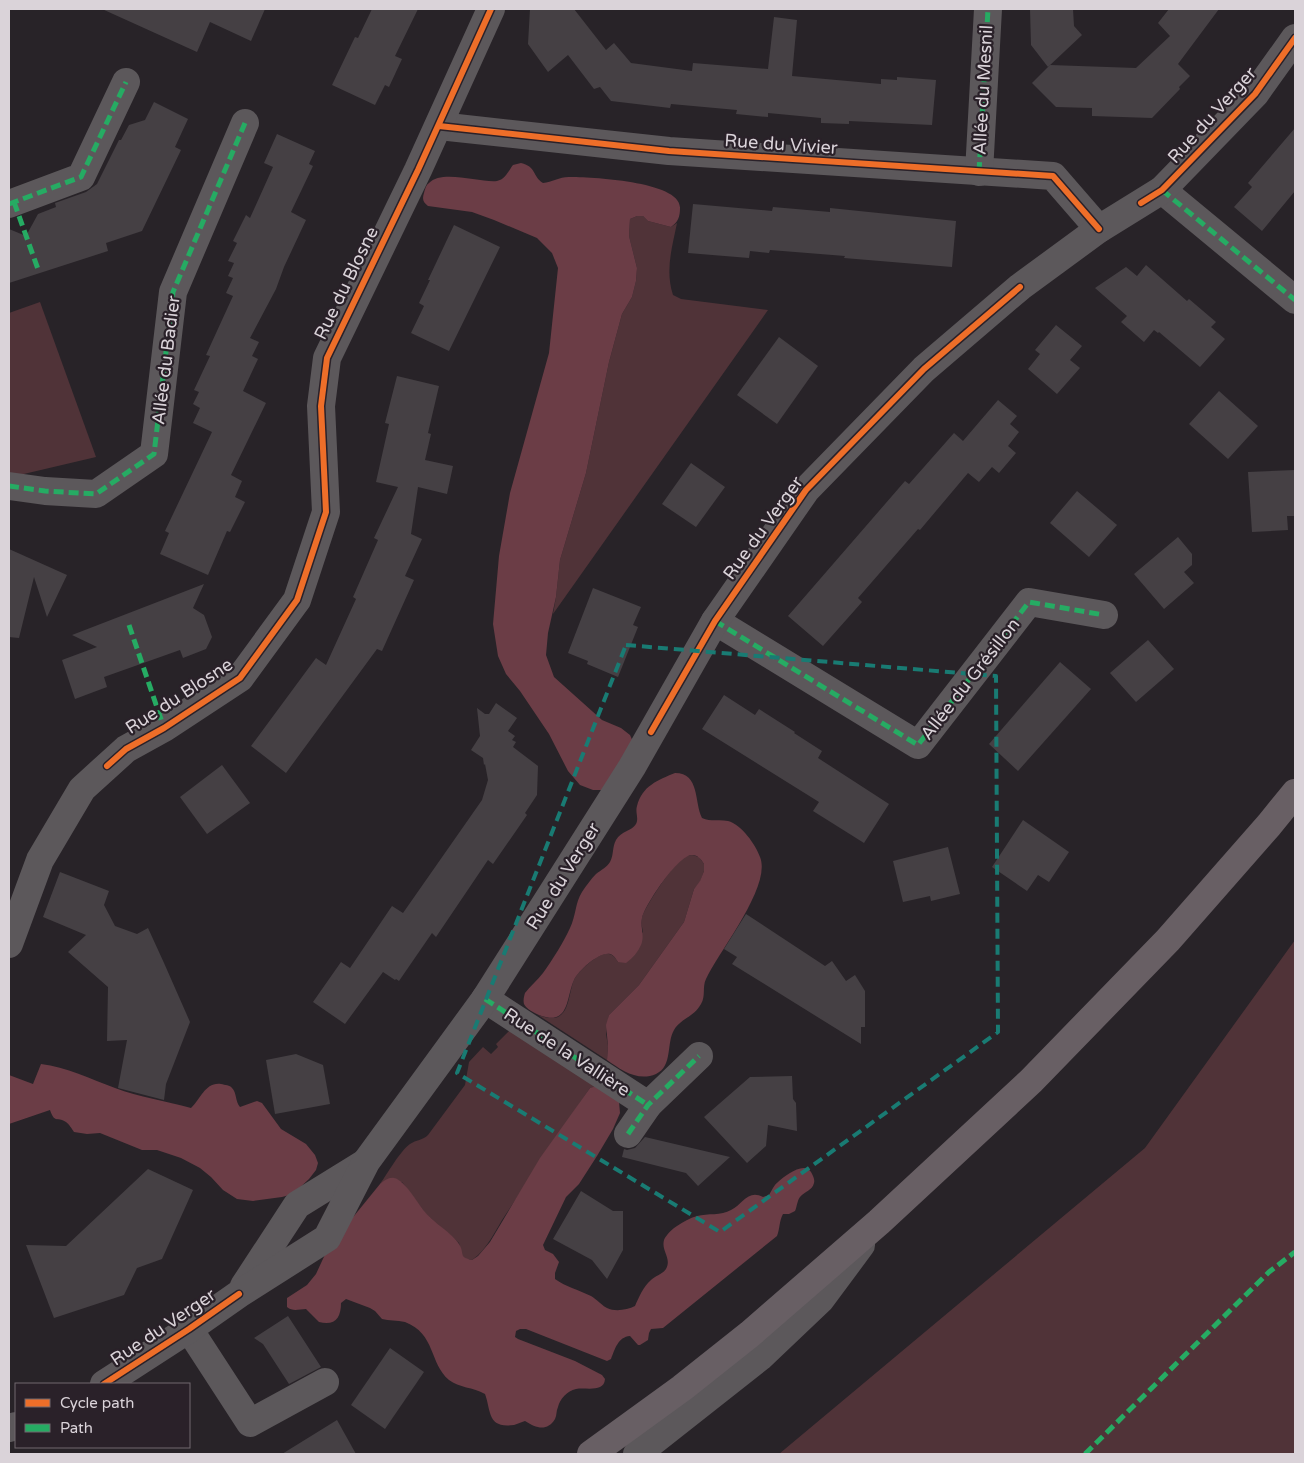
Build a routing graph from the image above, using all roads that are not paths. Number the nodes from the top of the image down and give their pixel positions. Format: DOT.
graph roads {
  1 [pos="491,9"];
  2 [pos="988,9"];
  3 [pos="1295,38"];
  4 [pos="126,82"];
  5 [pos="245,123"];
  6 [pos="439,126"];
  7 [pos="979,172"];
  8 [pos="1162,190"];
  9 [pos="9,204"];
  10 [pos="1099,229"];
  11 [pos="1295,300"];
  12 [pos="9,486"];
  13 [pos="1104,615"];
  14 [pos="714,621"];
  15 [pos="1295,793"];
  16 [pos="9,944"];
  17 [pos="485,999"];
  18 [pos="699,1056"];
  19 [pos="648,1105"];
  20 [pos="628,1134"];
  21 [pos="366,1162"];
  22 [pos="879,1222"];
  23 [pos="239,1294"];
  24 [pos="189,1330"];
  25 [pos="325,1382"];
  26 [pos="106,1383"];
  27 [pos="591,1454"];
  28 [pos="637,1454"];
  1 -- 6 [label="street, Rue du Blosne"];
  2 -- 7 [label="street, Allée du Mesnil"];
  3 -- 8 [label="street, Rue du Verger"];
  4 -- 9 [label="street"];
  5 -- 12 [label="street, Allée du Badier"];
  6 -- 7 [label="street, Rue du Vivier"];
  6 -- 16 [label="street, Rue du Blosne"];
  7 -- 10 [label="street, Rue du Vivier"];
  8 -- 10 [label="street, Rue du Verger"];
  8 -- 11 [label="street"];
  10 -- 14 [label="street, Rue du Verger"];
  13 -- 14 [label="street, Allée du Grésillon"];
  14 -- 17 [label="street, Rue du Verger"];
  15 -- 22 [label="main road"];
  17 -- 19 [label="street, Rue de la Vallière"];
  17 -- 21 [label="street, Rue du Verger"];
  18 -- 19 [label="street, Rue de la Vallière"];
  19 -- 20 [label="street, Rue de la Vallière"];
  21 -- 23 [label="street, Rue du Verger"];
  21 -- 23 [label="street, Rue du Verger"];
  22 -- 27 [label="main road"];
  22 -- 28 [label="street"];
  23 -- 24 [label="street, Rue du Verger"];
  24 -- 25 [label="street"];
  24 -- 26 [label="street, Rue du Verger"];
}
